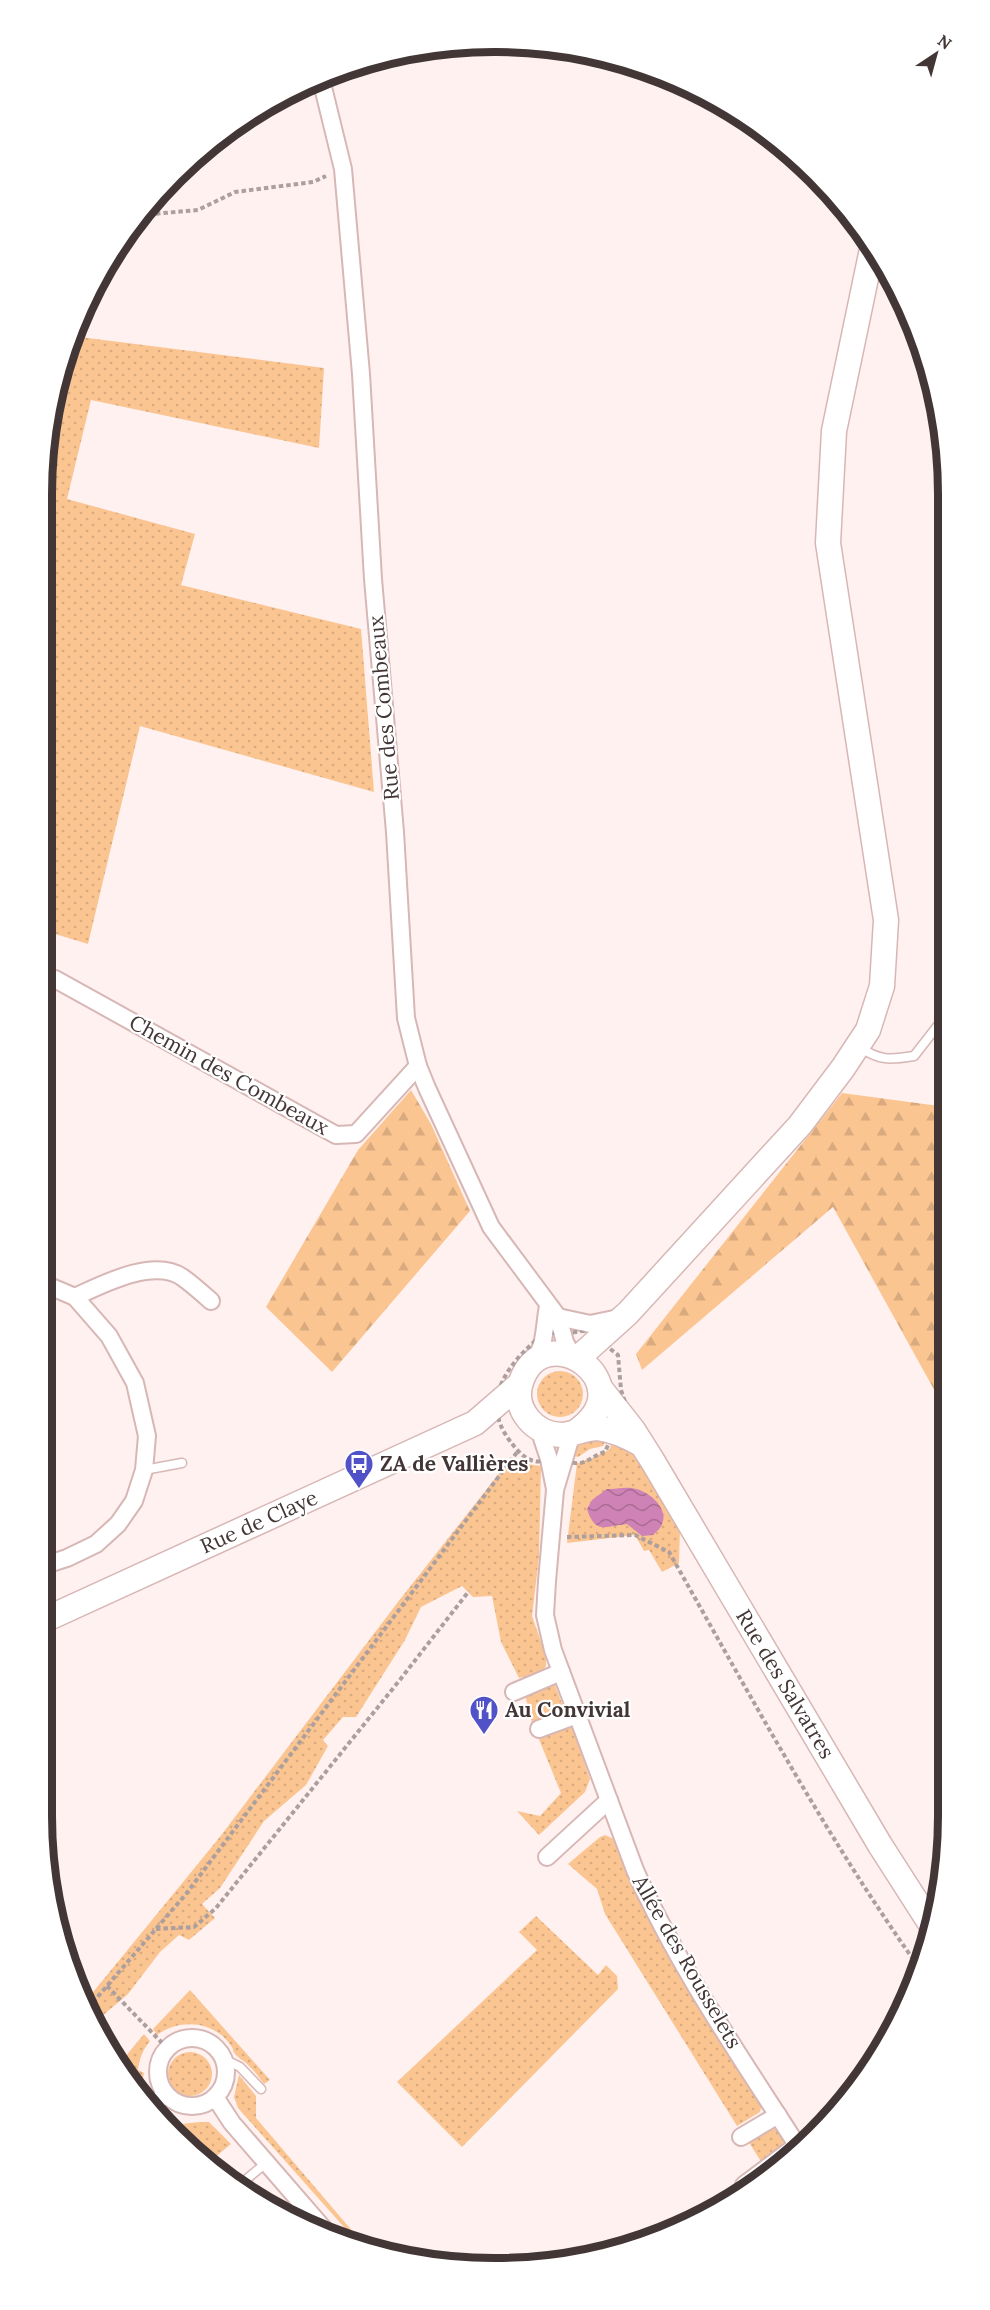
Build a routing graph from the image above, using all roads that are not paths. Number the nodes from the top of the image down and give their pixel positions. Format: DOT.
graph roads {
  1 [pos="323,87"];
  2 [pos="870,260"];
  3 [pos="56,979"];
  4 [pos="938,1025"];
  5 [pos="858,1046"];
  6 [pos="418,1066"];
  7 [pos="52,1287"];
  8 [pos="75,1297"];
  9 [pos="211,1301"];
  10 [pos="626,1315"];
  11 [pos="561,1334"];
  12 [pos="607,1341"];
  13 [pos="598,1381"];
  14 [pos="520,1384"];
  15 [pos="498,1412"];
  16 [pos="618,1423"];
  17 [pos="534,1425"];
  18 [pos="574,1432"];
  19 [pos="557,1459"];
  20 [pos="182,1463"];
  21 [pos="144,1470"];
  22 [pos="52,1563"];
  23 [pos="52,1616"];
  24 [pos="561,1672"];
  25 [pos="514,1692"];
  26 [pos="577,1715"];
  27 [pos="539,1729"];
  28 [pos="609,1800"];
  29 [pos="547,1857"];
  30 [pos="925,1916"];
  31 [pos="224,2059"];
  32 [pos="261,2089"];
  33 [pos="165,2094"];
  34 [pos="215,2097"];
  35 [pos="157,2101"];
  36 [pos="778,2115"];
  37 [pos="741,2137"];
  38 [pos="794,2141"];
  39 [pos="266,2163"];
  40 [pos="245,2180"];
  41 [pos="315,2219"];
  1 -- 6 [label="street, Rue des Combeaux"];
  2 -- 5 [label="street"];
  3 -- 6 [label="street, Chemin des Combeaux"];
  4 -- 5 [label="lane"];
  5 -- 10 [label="street"];
  6 -- 11 [label="street, Rue des Combeaux"];
  7 -- 8 [label="street"];
  8 -- 9 [label="street"];
  8 -- 21 [label="street"];
  10 -- 11 [label="street"];
  10 -- 12 [label="street"];
  11 -- 12 [label="street"];
  11 -- 13 [label="street"];
  11 -- 14 [label="street"];
  12 -- 13 [label="street"];
  13 -- 16 [label="street, Rue des Salvatres"];
  13 -- 18 [label="street"];
  14 -- 15 [label="street"];
  14 -- 17 [label="street"];
  15 -- 17 [label="street, Rue de Claye"];
  15 -- 23 [label="street, Rue de Claye"];
  16 -- 18 [label="street"];
  16 -- 30 [label="street, Rue des Salvatres"];
  17 -- 18 [label="street"];
  17 -- 19 [label="street"];
  18 -- 19 [label="street, Allée des Rousselets"];
  19 -- 24 [label="street, Allée des Rousselets"];
  20 -- 21 [label="lane"];
  21 -- 22 [label="street"];
  24 -- 25 [label="street"];
  24 -- 26 [label="street, Allée des Rousselets"];
  26 -- 27 [label="street"];
  26 -- 28 [label="street, Allée des Rousselets"];
  28 -- 29 [label="street"];
  28 -- 36 [label="street, Allée des Rousselets"];
  31 -- 32 [label="lane"];
  31 -- 33 [label="street"];
  31 -- 34 [label="street"];
  33 -- 34 [label="street"];
  33 -- 35 [label="street"];
  34 -- 39 [label="street"];
  36 -- 37 [label="street"];
  36 -- 38 [label="street, Allée des Rousselets"];
  39 -- 40 [label="lane"];
  39 -- 41 [label="street"];
}
